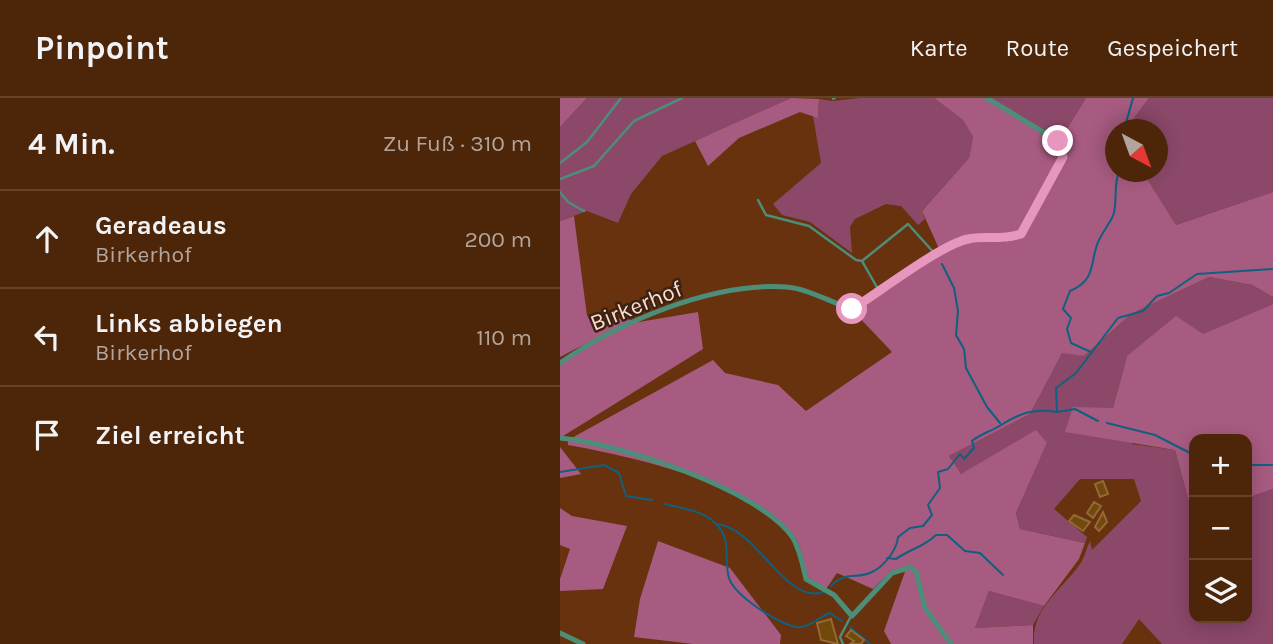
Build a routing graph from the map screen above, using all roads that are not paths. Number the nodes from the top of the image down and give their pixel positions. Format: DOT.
graph roads {
  1 [pos="621,98"];
  2 [pos="682,98"];
  3 [pos="987,98"];
  4 [pos="560,163"];
  5 [pos="560,178"];
  6 [pos="560,192"];
  7 [pos="758,200"];
  8 [pos="584,211"];
  9 [pos="936,255"];
  10 [pos="862,261"];
  11 [pos="880,292"];
  12 [pos="560,363"];
  13 [pos="560,438"];
  14 [pos="852,616"];
  15 [pos="560,633"];
  16 [pos="583,644"];
  17 [pos="843,644"];
  18 [pos="951,644"];
  1 -- 4 [label="lane"];
  2 -- 5 [label="lane"];
  3 -- 9 [label="street, Birkerhof"];
  6 -- 8 [label="lane"];
  7 -- 10 [label="lane"];
  9 -- 10 [label="lane"];
  9 -- 11 [label="street, Birkerhof"];
  10 -- 11 [label="lane"];
  11 -- 12 [label="street, Birkerhof"];
  13 -- 14 [label="street"];
  14 -- 17 [label="lane"];
  14 -- 18 [label="street"];
  15 -- 16 [label="street"];
}
